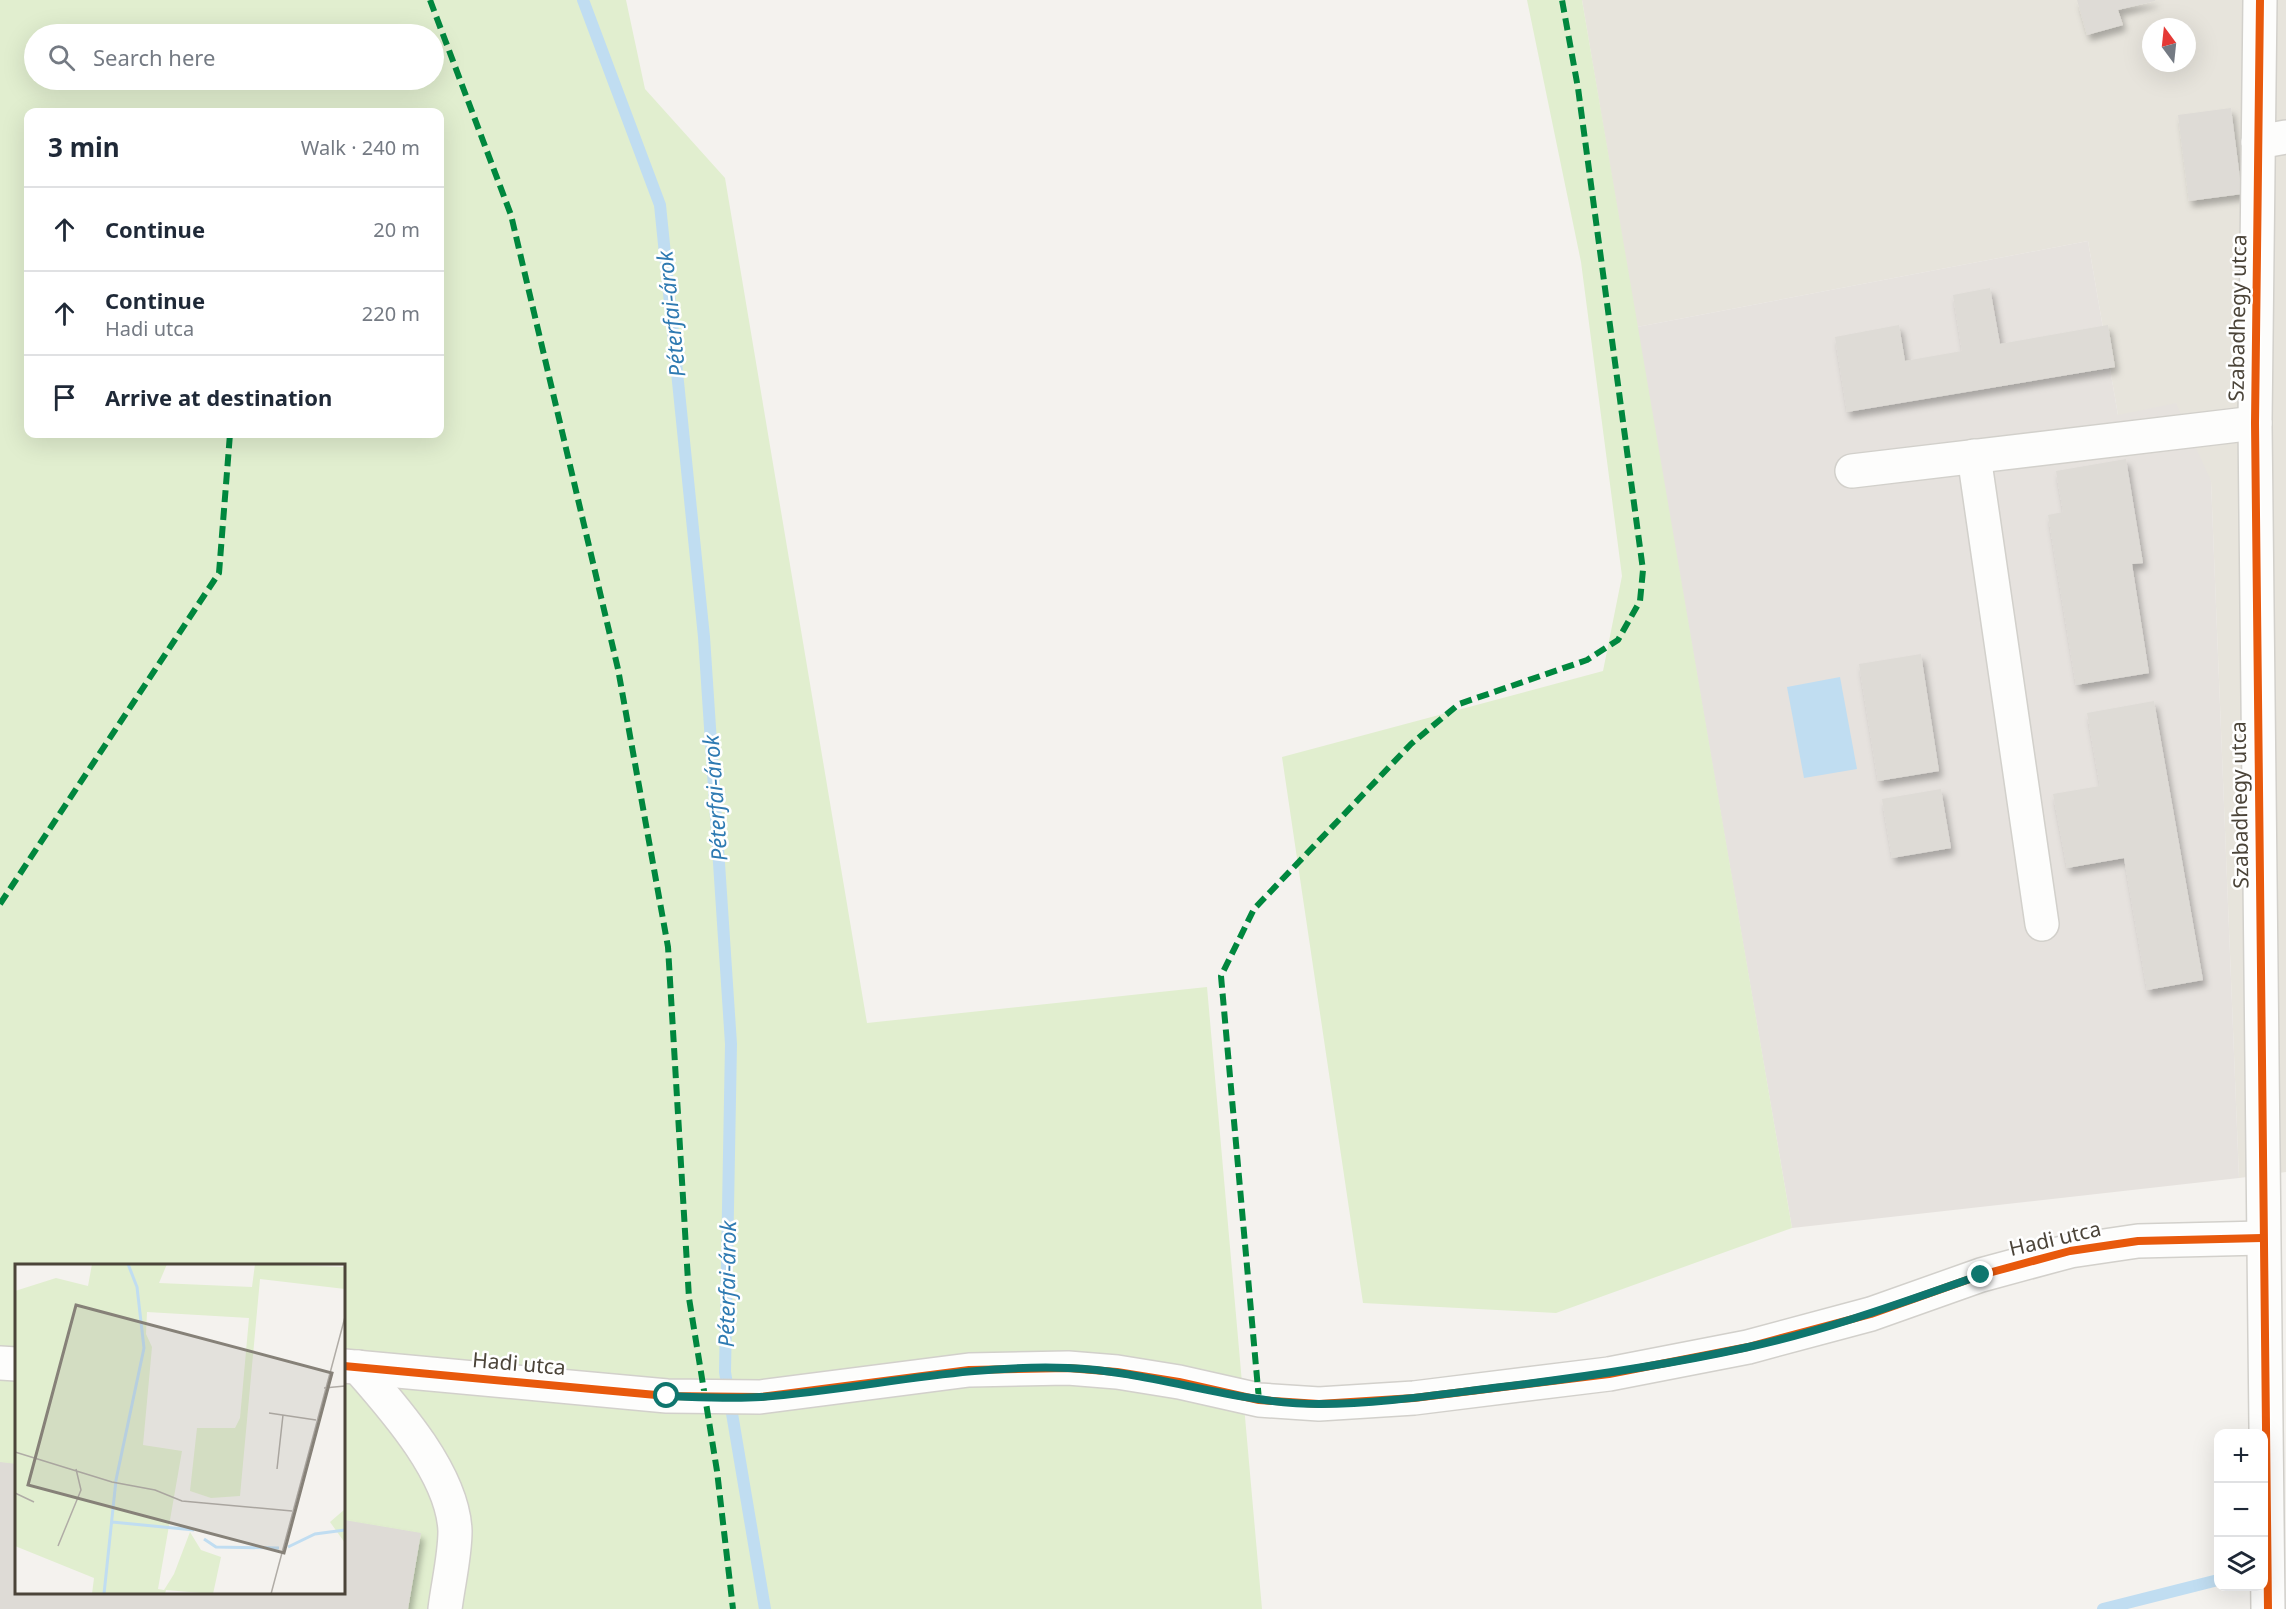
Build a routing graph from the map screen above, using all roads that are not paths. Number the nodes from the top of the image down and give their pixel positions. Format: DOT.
graph roads {
  1 [pos="2260,0"];
  2 [pos="2272,140"];
  3 [pos="2255,423"];
  4 [pos="1974,456"];
  5 [pos="1852,471"];
  6 [pos="2042,924"];
  7 [pos="2262,1238"];
  8 [pos="351,1366"];
  9 [pos="444,1609"];
  10 [pos="2268,1609"];
  1 -- 2 [label="street, Szabadhegy utca"];
  2 -- 3 [label="street, Szabadhegy utca"];
  3 -- 4 [label="street"];
  3 -- 7 [label="street, Szabadhegy utca"];
  4 -- 5 [label="street"];
  4 -- 6 [label="street"];
  7 -- 8 [label="street, Hadi utca"];
  7 -- 10 [label="street, Szabadhegy utca"];
  8 -- 9 [label="street"];
}
